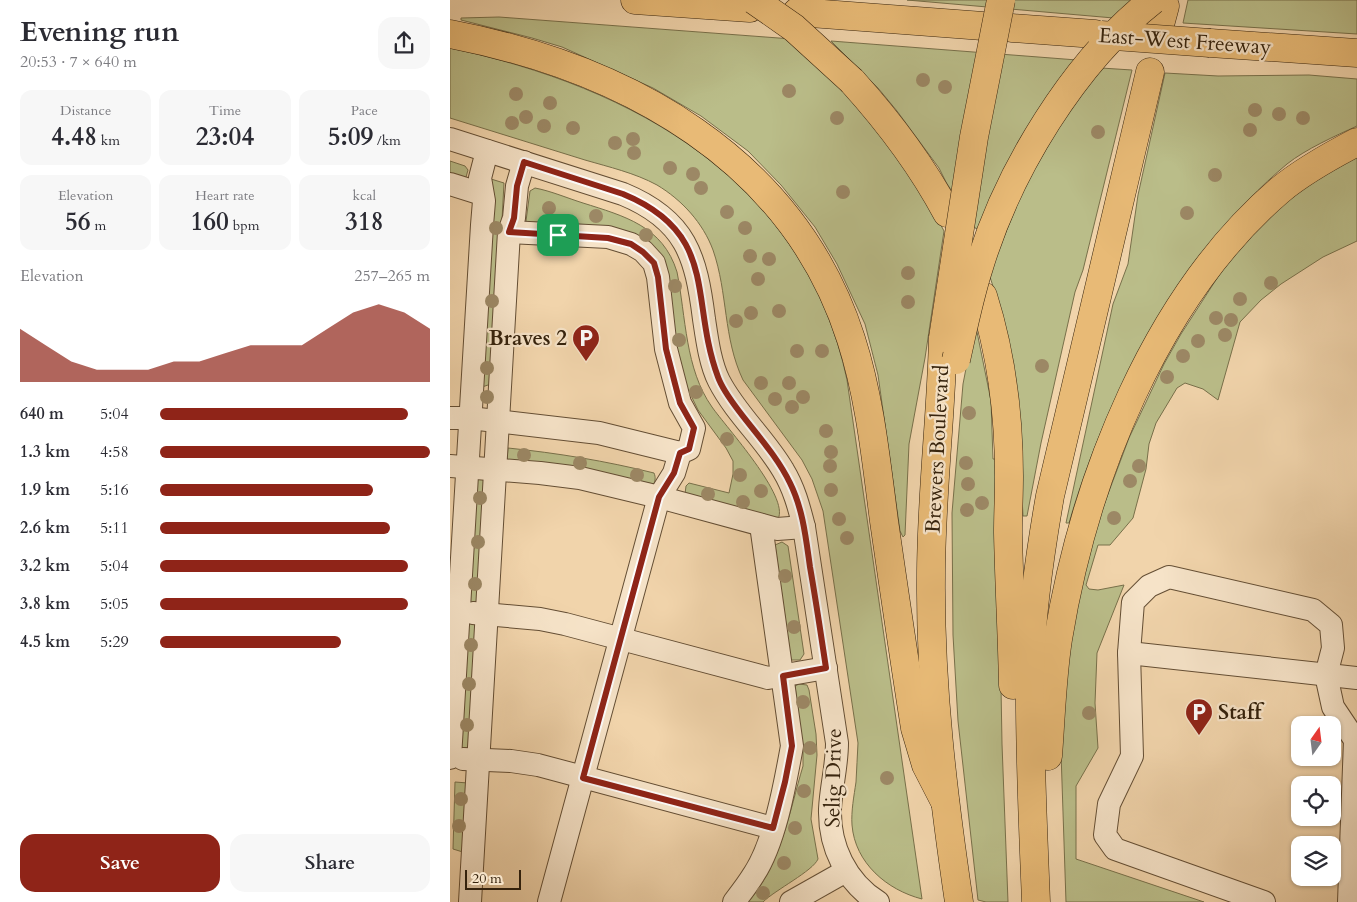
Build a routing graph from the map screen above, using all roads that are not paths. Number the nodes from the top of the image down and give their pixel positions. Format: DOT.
graph roads {
  1 [pos="635,0"];
  2 [pos="1001,0"];
  3 [pos="752,4"];
  4 [pos="1160,9"];
  5 [pos="796,12"];
  6 [pos="983,26"];
  7 [pos="1012,28"];
  8 [pos="450,34"];
  9 [pos="1357,54"];
  10 [pos="1150,72"];
  11 [pos="450,139"];
  12 [pos="1357,142"];
  13 [pos="487,151"];
  14 [pos="524,162"];
  15 [pos="450,184"];
  16 [pos="482,194"];
  17 [pos="947,213"];
  18 [pos="509,232"];
  19 [pos="983,296"];
  20 [pos="949,349"];
  21 [pos="460,418"];
  22 [pos="498,421"];
  23 [pos="680,453"];
  24 [pos="459,466"];
  25 [pos="496,469"];
  26 [pos="659,497"];
  27 [pos="761,525"];
  28 [pos="804,527"];
  29 [pos="455,611"];
  30 [pos="487,614"];
  31 [pos="621,638"];
  32 [pos="1129,653"];
  33 [pos="826,668"];
  34 [pos="1326,675"];
  35 [pos="783,676"];
  36 [pos="1357,678"];
  37 [pos="450,758"];
  38 [pos="478,760"];
  39 [pos="583,778"];
  40 [pos="945,802"];
  41 [pos="773,828"];
  42 [pos="1034,829"];
  43 [pos="846,870"];
  44 [pos="958,899"];
  45 [pos="470,902"];
  46 [pos="549,902"];
  47 [pos="734,902"];
  48 [pos="791,902"];
  49 [pos="878,902"];
  50 [pos="1036,902"];
  51 [pos="1264,902"];
  52 [pos="1348,902"];
  1 -- 3 [label="highway"];
  2 -- 20 [label="highway, Brewers Boulevard, bridge"];
  3 -- 17 [label="highway, bridge"];
  4 -- 20 [label="highway, bridge"];
  5 -- 6 [label="highway"];
  7 -- 9 [label="highway, East-West Freeway, bridge"];
  8 -- 40 [label="highway"];
  10 -- 42 [label="highway"];
  11 -- 13 [label="street, Selig Drive"];
  12 -- 42 [label="highway"];
  13 -- 14 [label="street, Selig Drive"];
  13 -- 16 [label="street"];
  14 -- 18 [label="street"];
  14 -- 28 [label="street, Selig Drive"];
  15 -- 16 [label="street"];
  16 -- 21 [label="street"];
  18 -- 22 [label="street"];
  18 -- 23 [label="street"];
  19 -- 42 [label="highway"];
  20 -- 40 [label="highway, Brewers Boulevard"];
  21 -- 22 [label="street"];
  21 -- 24 [label="street"];
  22 -- 23 [label="street"];
  22 -- 25 [label="street"];
  23 -- 26 [label="street"];
  24 -- 25 [label="street"];
  24 -- 29 [label="street"];
  25 -- 26 [label="street"];
  25 -- 30 [label="street"];
  26 -- 27 [label="street"];
  26 -- 31 [label="street"];
  27 -- 28 [label="street"];
  27 -- 35 [label="street"];
  28 -- 33 [label="street, Selig Drive"];
  29 -- 30 [label="street"];
  29 -- 37 [label="street"];
  30 -- 31 [label="street"];
  30 -- 38 [label="street"];
  31 -- 35 [label="street"];
  31 -- 39 [label="street"];
  32 -- 34 [label="street"];
  32 -- 34 [label="street"];
  32 -- 51 [label="street"];
  33 -- 35 [label="street"];
  33 -- 43 [label="street, Selig Drive"];
  34 -- 36 [label="street"];
  34 -- 52 [label="street"];
  35 -- 41 [label="street"];
  37 -- 38 [label="street"];
  38 -- 39 [label="street"];
  38 -- 45 [label="street"];
  39 -- 41 [label="street"];
  39 -- 46 [label="street"];
  40 -- 44 [label="highway, Brewers Boulevard"];
  41 -- 47 [label="street"];
  42 -- 50 [label="highway"];
  43 -- 48 [label="street"];
  43 -- 49 [label="street, Selig Drive"];
}
